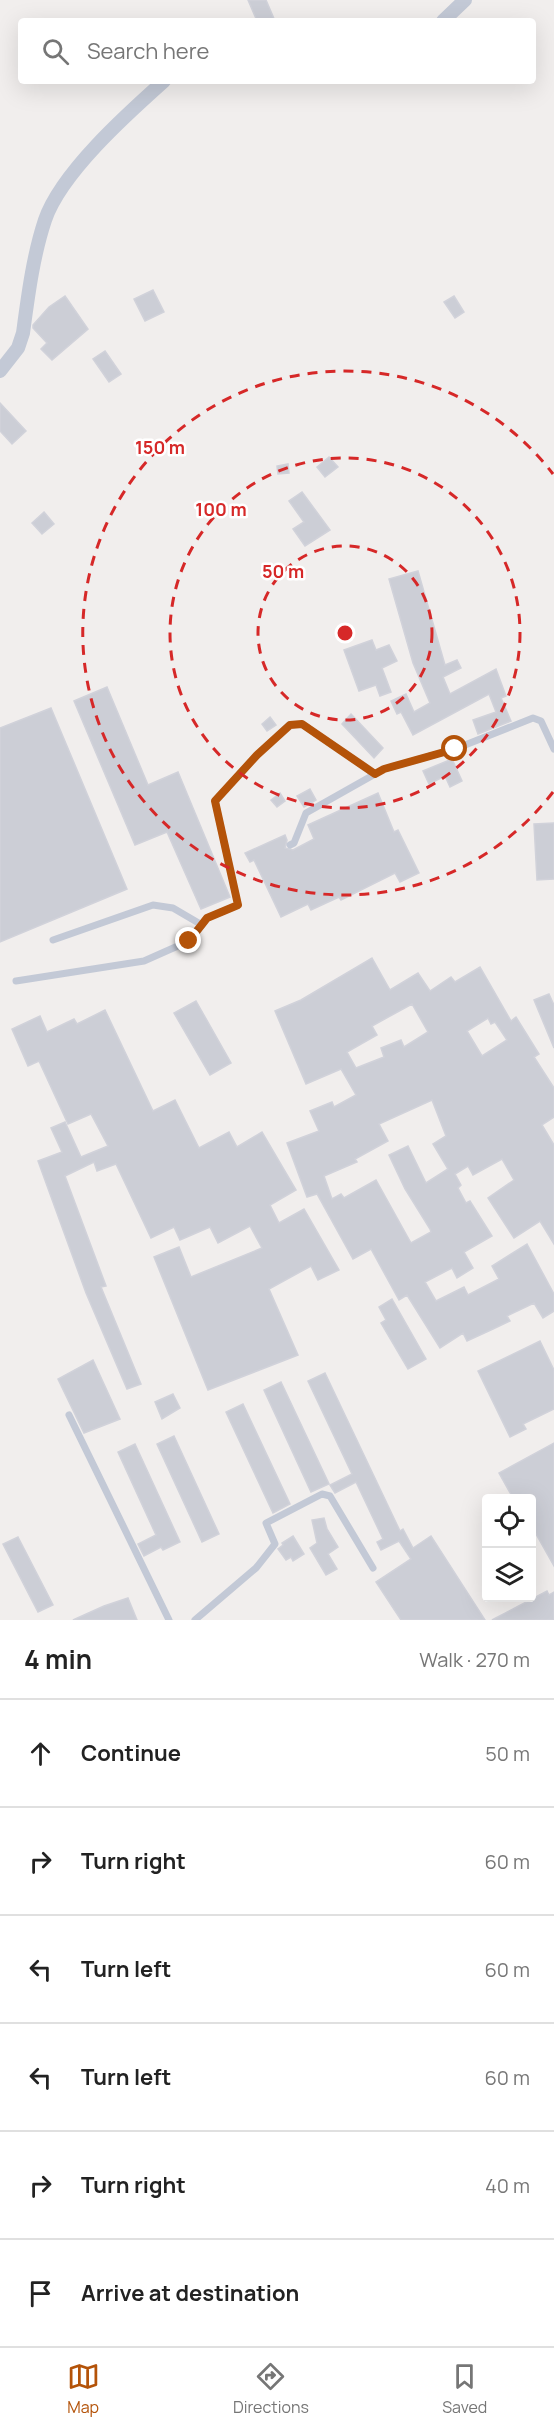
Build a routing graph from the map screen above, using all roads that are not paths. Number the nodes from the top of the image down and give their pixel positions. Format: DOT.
graph roads {
  1 [pos="465,0"];
  2 [pos="446,18"];
  3 [pos="161,84"];
  4 [pos="0,370"];
  5 [pos="554,749"];
  6 [pos="375,774"];
  7 [pos="290,845"];
  8 [pos="202,925"];
  9 [pos="53,940"];
  10 [pos="16,981"];
  11 [pos="69,1415"];
  12 [pos="373,1568"];
  13 [pos="169,1620"];
  14 [pos="195,1620"];
  1 -- 2 [label="street"];
  3 -- 4 [label="street"];
  5 -- 6 [label="lane"];
  6 -- 7 [label="lane"];
  6 -- 8 [label="lane"];
  8 -- 9 [label="lane"];
  8 -- 10 [label="lane"];
  11 -- 13 [label="lane"];
  12 -- 14 [label="lane"];
}
